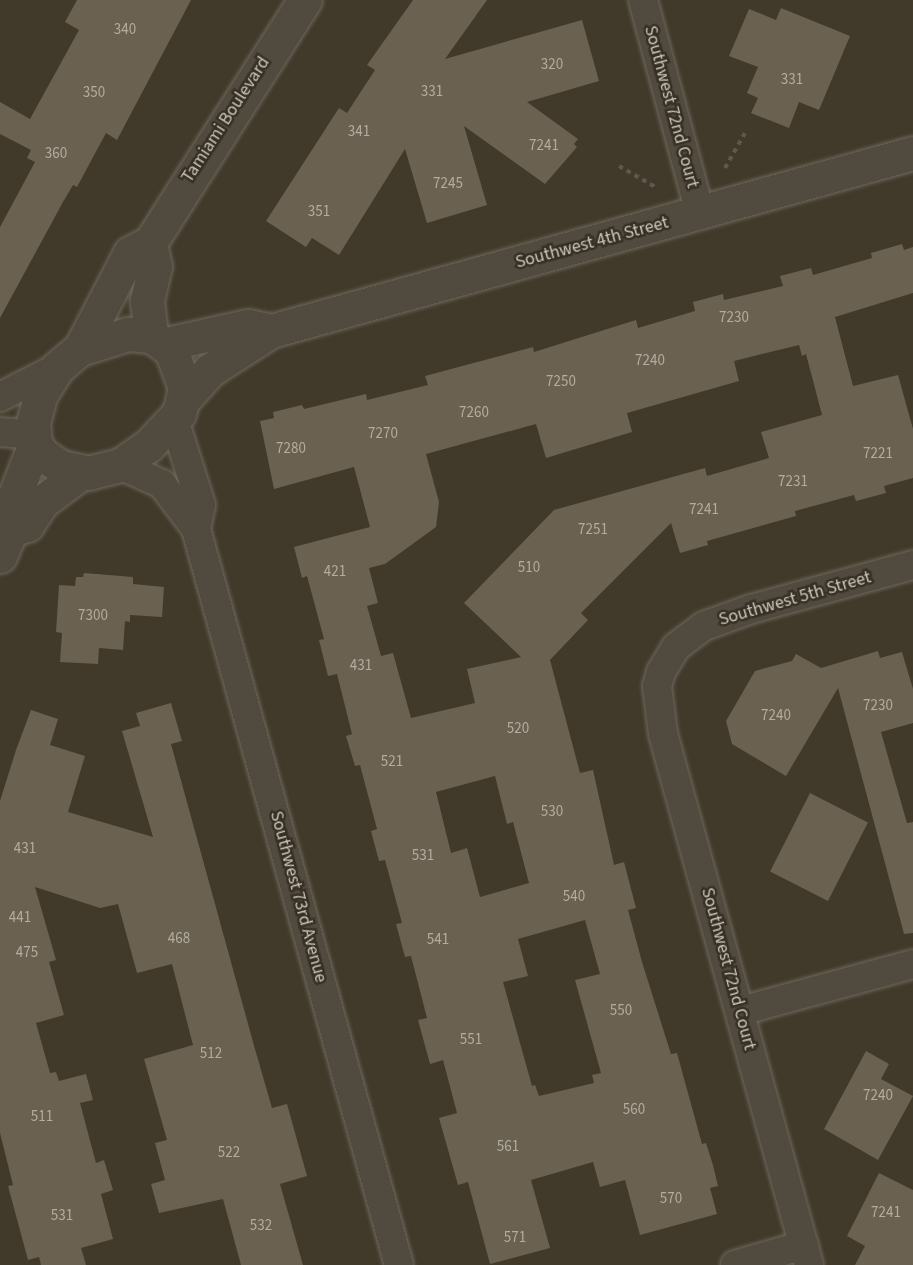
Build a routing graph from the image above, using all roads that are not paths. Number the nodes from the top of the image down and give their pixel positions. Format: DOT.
graph roads {
  1 [pos="305,0"];
  2 [pos="643,0"];
  3 [pos="913,153"];
  4 [pos="700,213"];
  5 [pos="150,243"];
  6 [pos="271,331"];
  7 [pos="158,340"];
  8 [pos="68,358"];
  9 [pos="0,397"];
  10 [pos="180,409"];
  11 [pos="0,432"];
  12 [pos="34,440"];
  13 [pos="120,465"];
  14 [pos="81,473"];
  15 [pos="196,529"];
  16 [pos="5,543"];
  17 [pos="913,566"];
  18 [pos="660,672"];
  19 [pos="913,964"];
  20 [pos="740,1011"];
  21 [pos="806,1255"];
  22 [pos="399,1265"];
  23 [pos="735,1265"];
  1 -- 5 [label="street, Tamiami Boulevard"];
  2 -- 4 [label="street, Southwest 72nd Court"];
  3 -- 4 [label="street, Southwest 4th Street"];
  4 -- 6 [label="street, Southwest 4th Street"];
  5 -- 7 [label="street"];
  5 -- 8 [label="street, Tamiami Boulevard"];
  6 -- 7 [label="street, Southwest 4th Street"];
  6 -- 10 [label="street, Southwest 4th Street"];
  7 -- 8 [label="street"];
  7 -- 10 [label="street"];
  8 -- 9 [label="street"];
  8 -- 12 [label="street"];
  10 -- 13 [label="street"];
  10 -- 15 [label="street, Southwest 73rd Avenue"];
  11 -- 12 [label="street"];
  12 -- 14 [label="street"];
  12 -- 16 [label="street"];
  13 -- 14 [label="street"];
  13 -- 15 [label="street, Southwest 73rd Avenue"];
  14 -- 16 [label="street"];
  15 -- 22 [label="street, Southwest 73rd Avenue"];
  17 -- 18 [label="street, Southwest 5th Street"];
  18 -- 20 [label="street, Southwest 72nd Court"];
  19 -- 20 [label="street"];
  20 -- 21 [label="street, Southwest 72nd Court"];
  21 -- 23 [label="street"];
}
